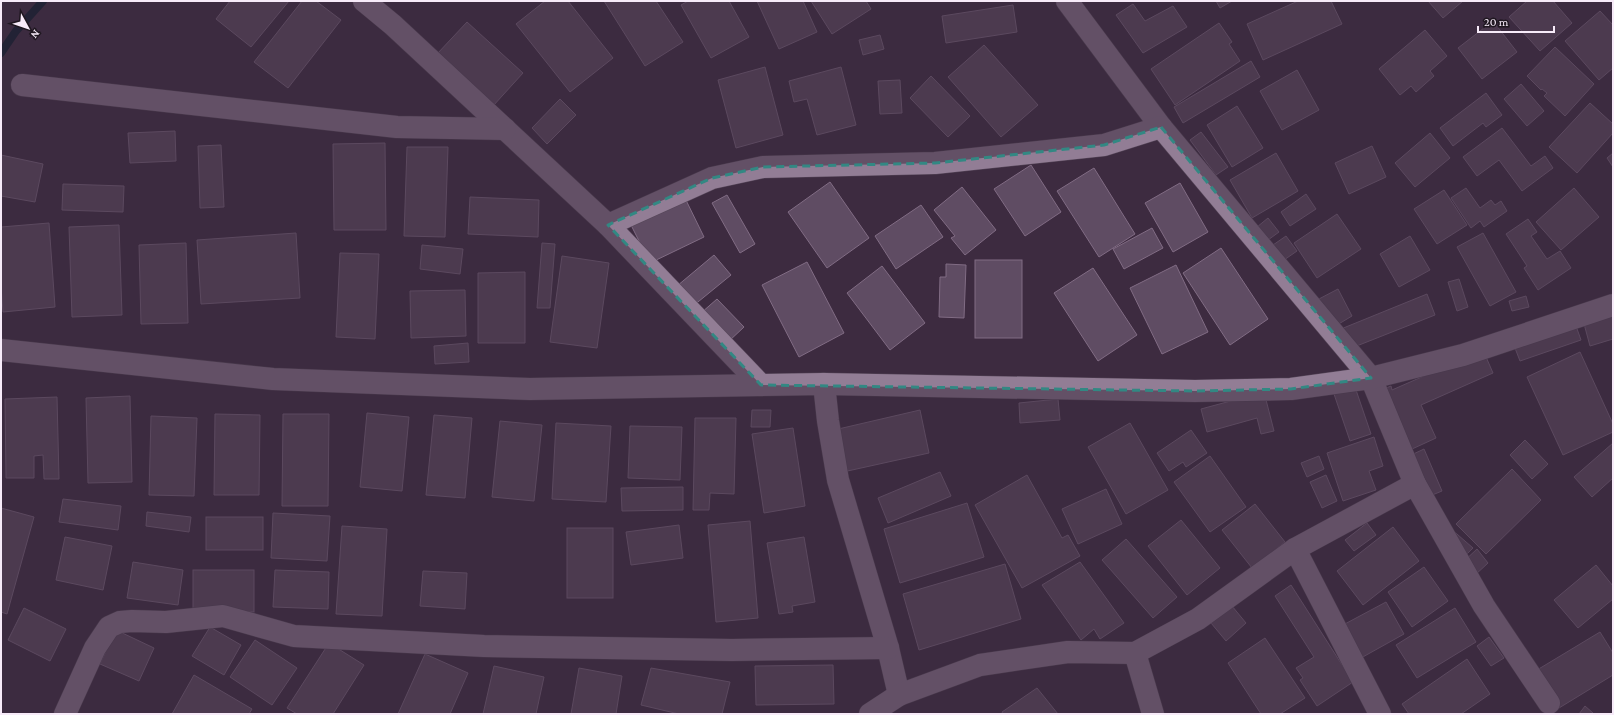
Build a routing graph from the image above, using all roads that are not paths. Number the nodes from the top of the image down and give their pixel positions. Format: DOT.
graph roads {
  1 [pos="364,1"];
  2 [pos="1067,1"];
  3 [pos="22,85"];
  4 [pos="1161,127"];
  5 [pos="505,129"];
  6 [pos="608,225"];
  7 [pos="1613,305"];
  8 [pos="1,350"];
  9 [pos="1371,378"];
  10 [pos="824,384"];
  11 [pos="761,385"];
  12 [pos="1415,484"];
  13 [pos="1294,549"];
  14 [pos="888,648"];
  15 [pos="1135,653"];
  16 [pos="899,695"];
  17 [pos="1549,703"];
  18 [pos="65,714"];
  19 [pos="870,714"];
  20 [pos="1153,714"];
  21 [pos="1380,714"];
  1 -- 5 [label="street"];
  2 -- 4 [label="street"];
  3 -- 5 [label="street"];
  4 -- 6 [label="street"];
  4 -- 9 [label="street"];
  5 -- 6 [label="street"];
  6 -- 11 [label="street"];
  7 -- 9 [label="street"];
  8 -- 11 [label="street"];
  9 -- 10 [label="street"];
  9 -- 12 [label="street"];
  10 -- 11 [label="street"];
  10 -- 14 [label="street"];
  12 -- 13 [label="street"];
  12 -- 17 [label="street"];
  13 -- 15 [label="street"];
  13 -- 21 [label="street"];
  14 -- 16 [label="street"];
  14 -- 18 [label="street"];
  15 -- 16 [label="street"];
  15 -- 20 [label="street"];
  16 -- 19 [label="street"];
}
